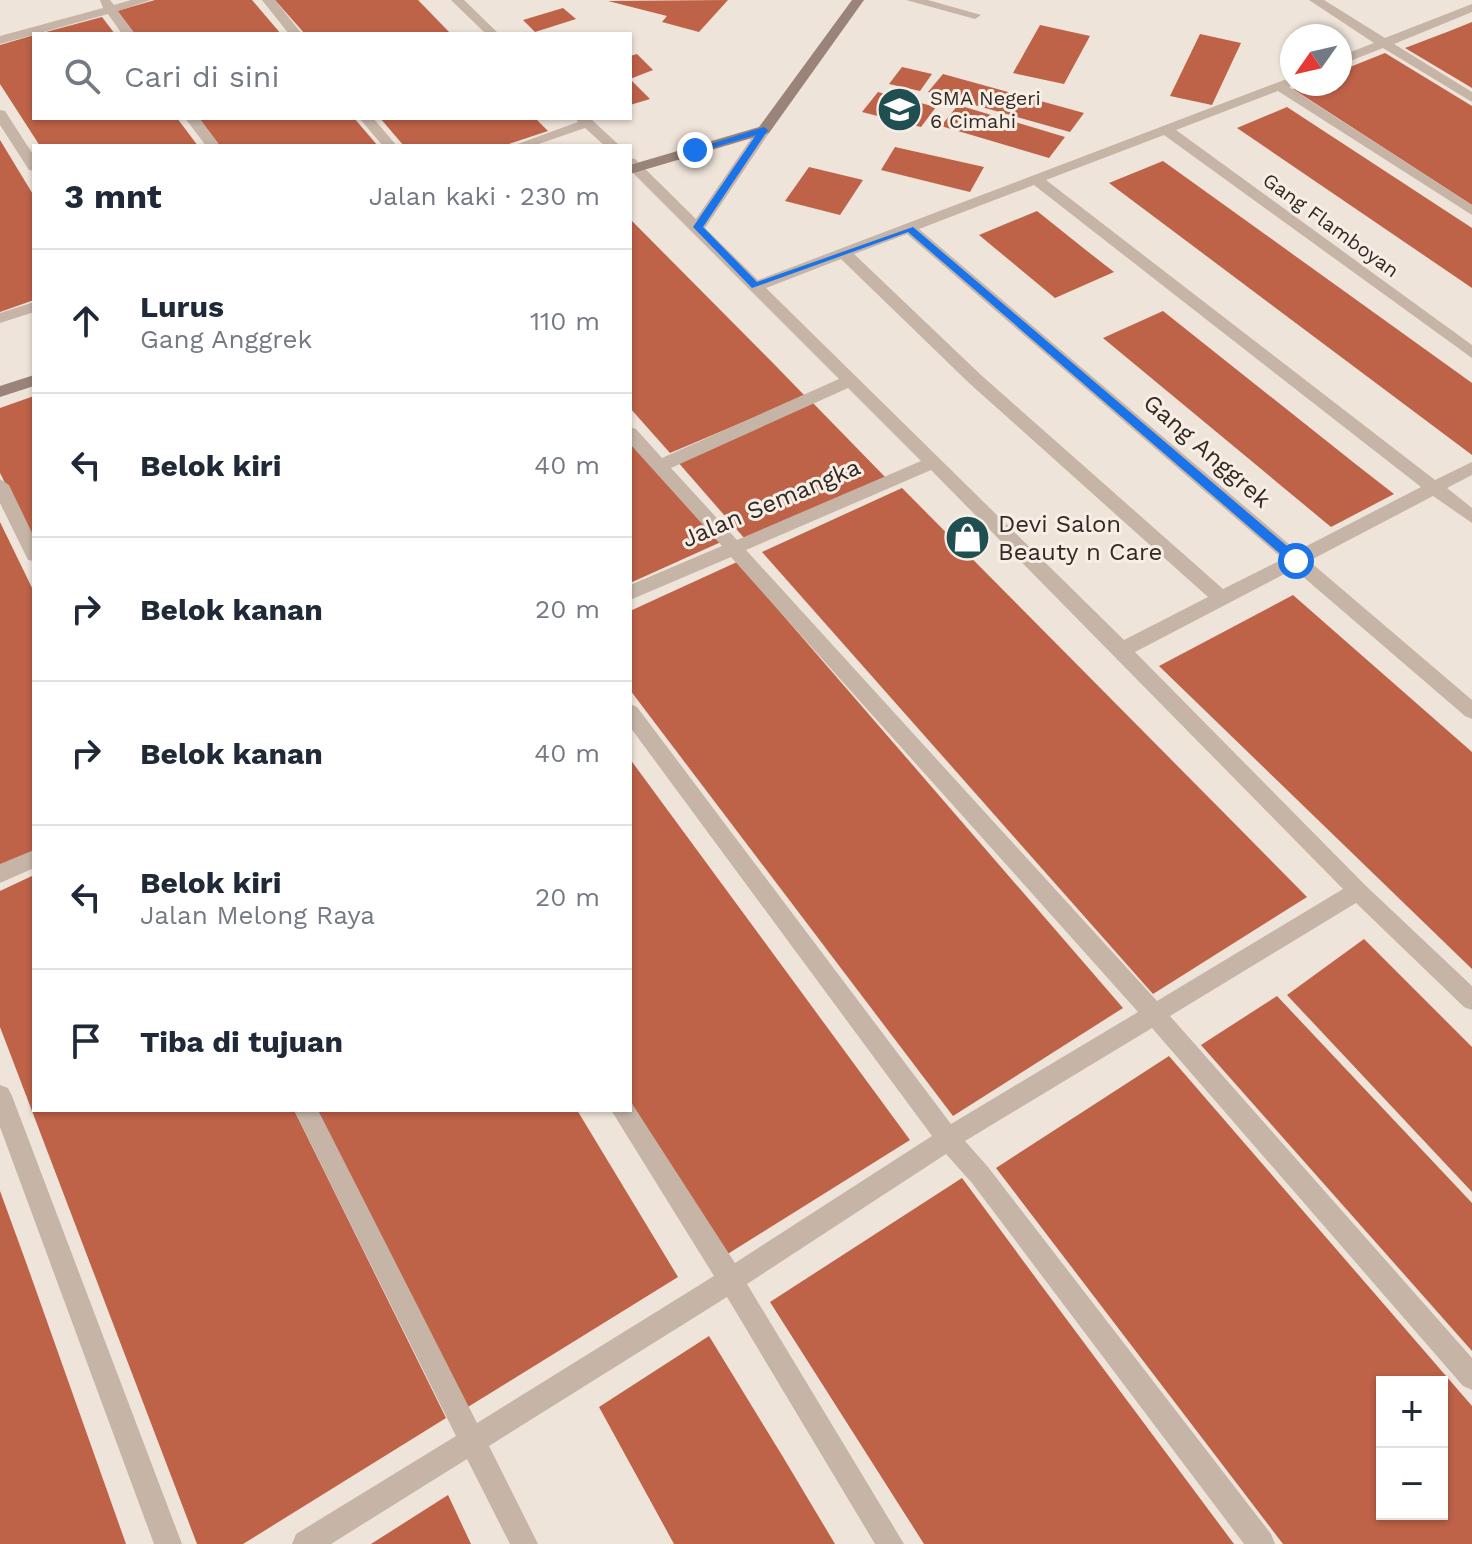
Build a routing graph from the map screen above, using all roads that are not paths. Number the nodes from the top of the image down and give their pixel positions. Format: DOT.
graph roads {
  1 [pos="145,0"];
  2 [pos="268,0"];
  3 [pos="457,0"];
  4 [pos="858,0"];
  5 [pos="912,0"];
  6 [pos="1315,0"];
  7 [pos="107,5"];
  8 [pos="1472,8"];
  9 [pos="975,15"];
  10 [pos="127,32"];
  11 [pos="294,32"];
  12 [pos="491,32"];
  13 [pos="0,40"];
  14 [pos="1381,44"];
  15 [pos="1352,56"];
  16 [pos="1280,85"];
  17 [pos="1305,96"];
  18 [pos="1472,98"];
  19 [pos="0,114"];
  20 [pos="194,120"];
  21 [pos="368,120"];
  22 [pos="584,120"];
  23 [pos="1165,129"];
  24 [pos="764,130"];
  25 [pos="212,144"];
  26 [pos="388,144"];
  27 [pos="524,144"];
  28 [pos="611,144"];
  29 [pos="32,164"];
  30 [pos="632,167"];
  31 [pos="1035,178"];
  32 [pos="1472,211"];
  33 [pos="698,227"];
  34 [pos="910,229"];
  35 [pos="844,253"];
  36 [pos="756,286"];
  37 [pos="32,308"];
  38 [pos="0,318"];
  39 [pos="1472,353"];
  40 [pos="32,381"];
  41 [pos="850,381"];
  42 [pos="0,392"];
  43 [pos="632,435"];
  44 [pos="932,463"];
  45 [pos="659,466"];
  46 [pos="1472,468"];
  47 [pos="0,485"];
  48 [pos="1434,488"];
  49 [pos="1472,517"];
  50 [pos="731,548"];
  51 [pos="32,551"];
  52 [pos="1296,561"];
  53 [pos="632,592"];
  54 [pos="1222,599"];
  55 [pos="1122,650"];
  56 [pos="1472,711"];
  57 [pos="632,715"];
  58 [pos="32,860"];
  59 [pos="0,874"];
  60 [pos="1358,891"];
  61 [pos="1472,1000"];
  62 [pos="1154,1014"];
  63 [pos="0,1096"];
  64 [pos="307,1112"];
  65 [pos="624,1112"];
  66 [pos="948,1139"];
  67 [pos="731,1280"];
  68 [pos="1472,1377"];
  69 [pos="474,1440"];
  70 [pos="168,1544"];
  71 [pos="306,1544"];
  72 [pos="524,1544"];
  73 [pos="890,1544"];
  74 [pos="1261,1544"];
  1 -- 7 [label="street"];
  2 -- 11 [label="street"];
  3 -- 12 [label="street"];
  4 -- 24 [label="main road"];
  5 -- 9 [label="street"];
  6 -- 14 [label="street"];
  7 -- 10 [label="street"];
  7 -- 13 [label="street"];
  8 -- 14 [label="street"];
  14 -- 15 [label="street"];
  14 -- 18 [label="street"];
  16 -- 23 [label="street"];
  17 -- 32 [label="street"];
  19 -- 29 [label="street"];
  20 -- 25 [label="street"];
  21 -- 26 [label="street"];
  22 -- 27 [label="street"];
  22 -- 28 [label="street"];
  23 -- 31 [label="street"];
  23 -- 39 [label="street, Gang Flamboyan"];
  24 -- 30 [label="main road"];
  24 -- 33 [label="street"];
  30 -- 33 [label="street"];
  31 -- 34 [label="street"];
  31 -- 48 [label="street"];
  33 -- 36 [label="street"];
  34 -- 35 [label="street"];
  34 -- 52 [label="street, Gang Anggrek"];
  35 -- 36 [label="street"];
  35 -- 54 [label="street"];
  36 -- 41 [label="street"];
  37 -- 38 [label="street"];
  40 -- 42 [label="main road"];
  41 -- 44 [label="street"];
  41 -- 45 [label="street"];
  43 -- 45 [label="street"];
  44 -- 50 [label="street, Jalan Semangka"];
  44 -- 55 [label="street"];
  45 -- 50 [label="street"];
  46 -- 48 [label="street"];
  47 -- 51 [label="street"];
  48 -- 49 [label="street"];
  48 -- 52 [label="street"];
  50 -- 53 [label="street, Jalan Semangka"];
  50 -- 62 [label="street"];
  52 -- 54 [label="street"];
  52 -- 56 [label="street, Gang Anggrek"];
  54 -- 55 [label="street"];
  55 -- 60 [label="street"];
  57 -- 66 [label="street"];
  58 -- 59 [label="street"];
  60 -- 61 [label="street"];
  60 -- 62 [label="street"];
  62 -- 66 [label="street"];
  62 -- 68 [label="street"];
  63 -- 70 [label="street"];
  64 -- 69 [label="street"];
  65 -- 67 [label="street"];
  66 -- 67 [label="street"];
  66 -- 74 [label="street"];
  67 -- 69 [label="street"];
  67 -- 73 [label="street"];
  69 -- 71 [label="street"];
  69 -- 72 [label="street"];
}
